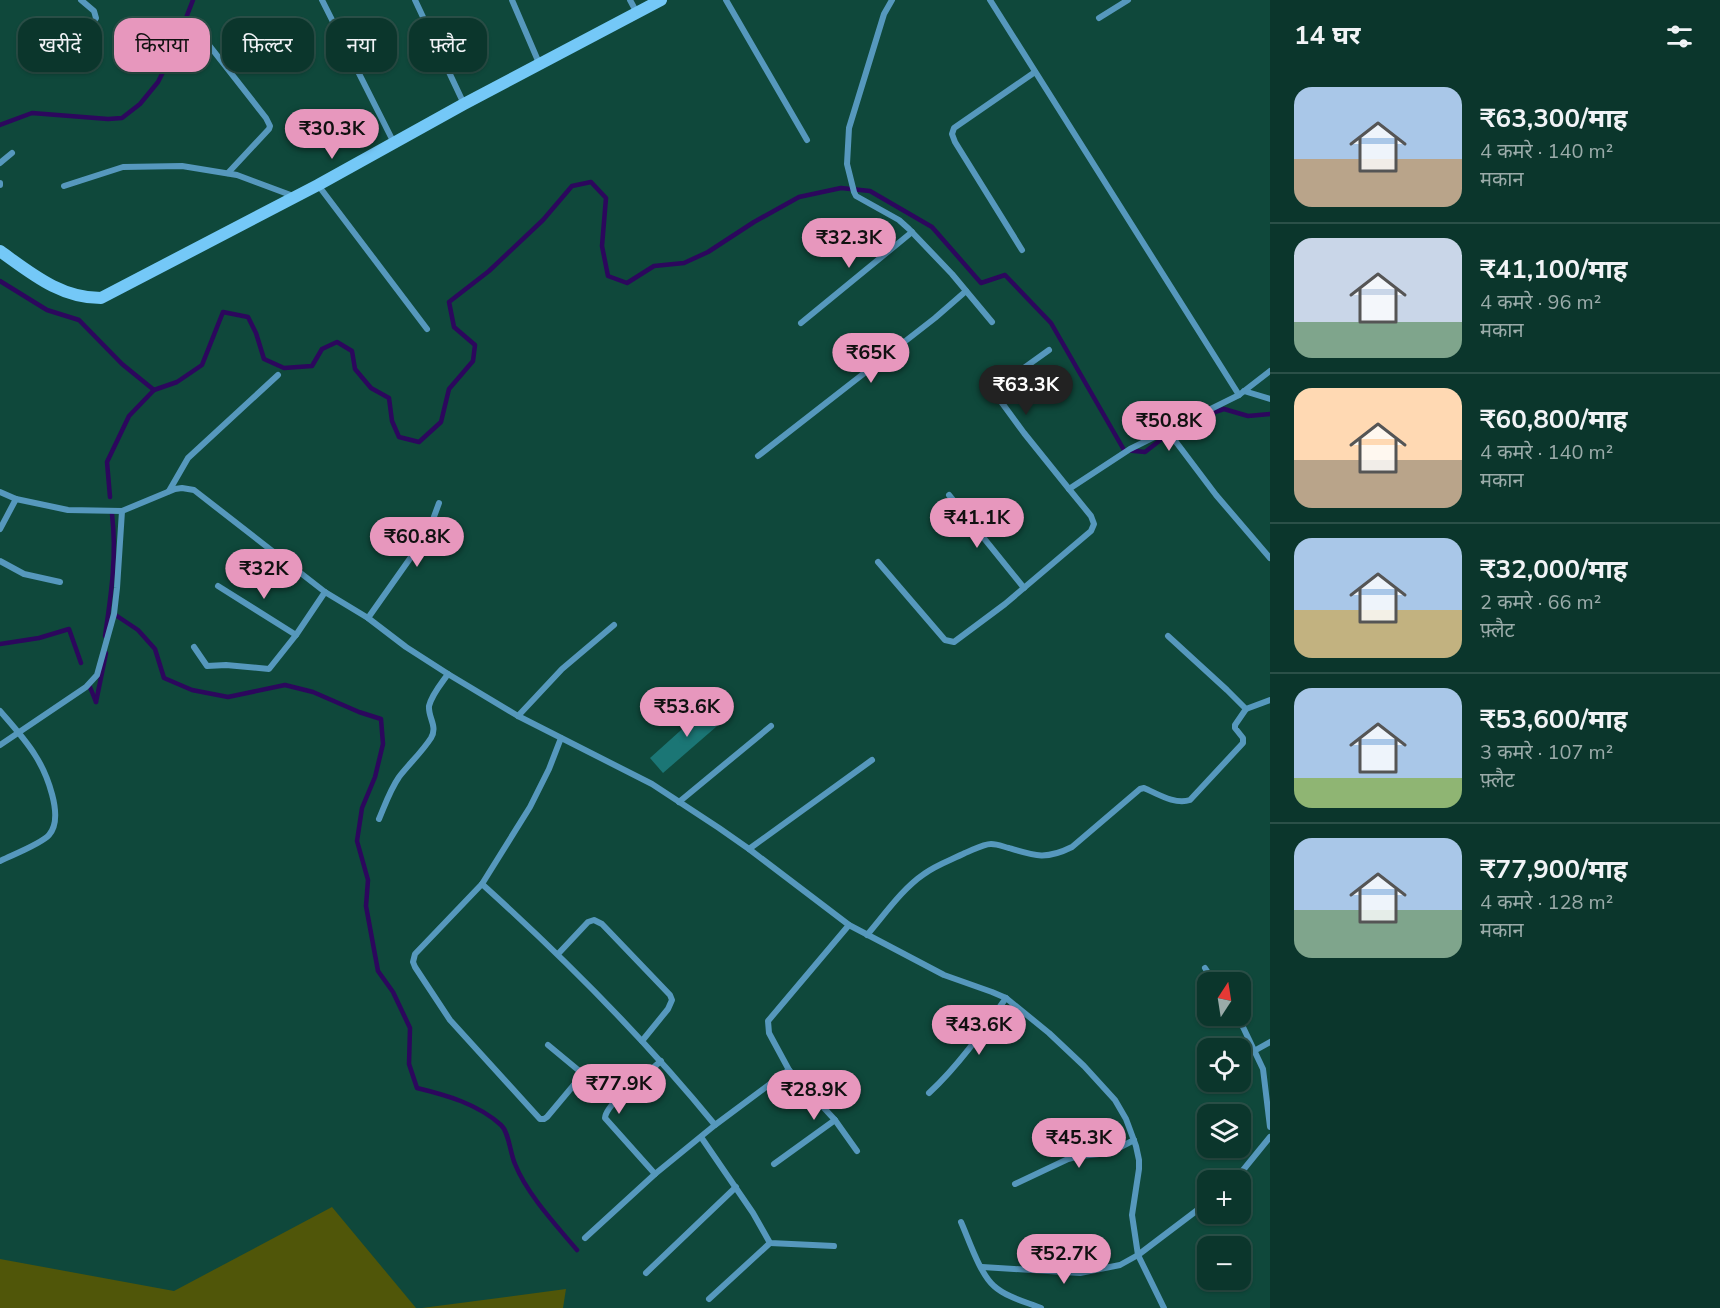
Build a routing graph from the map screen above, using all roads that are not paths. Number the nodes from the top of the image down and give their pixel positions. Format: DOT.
graph roads {
  1 [pos="81,0"];
  2 [pos="322,0"];
  3 [pos="415,0"];
  4 [pos="512,0"];
  5 [pos="630,0"];
  6 [pos="661,0"];
  7 [pos="726,0"];
  8 [pos="892,0"];
  9 [pos="990,0"];
  10 [pos="1128,0"];
  11 [pos="637,13"];
  12 [pos="96,18"];
  13 [pos="1100,18"];
  14 [pos="210,46"];
  15 [pos="539,63"];
  16 [pos="1035,72"];
  17 [pos="464,104"];
  18 [pos="807,140"];
  19 [pos="394,143"];
  20 [pos="12,153"];
  21 [pos="0,163"];
  22 [pos="228,173"];
  23 [pos="318,185"];
  24 [pos="64,186"];
  25 [pos="297,197"];
  26 [pos="912,232"];
  27 [pos="1023,250"];
  28 [pos="0,251"];
  29 [pos="966,291"];
  30 [pos="992,322"];
  31 [pos="801,323"];
  32 [pos="427,329"];
  33 [pos="1049,350"];
  34 [pos="1270,371"];
  35 [pos="278,375"];
  36 [pos="1241,393"];
  37 [pos="1270,399"];
  38 [pos="1168,431"];
  39 [pos="758,456"];
  40 [pos="1069,489"];
  41 [pos="0,492"];
  42 [pos="169,492"];
  43 [pos="949,495"];
  44 [pos="16,499"];
  45 [pos="439,503"];
  46 [pos="122,511"];
  47 [pos="0,529"];
  48 [pos="1270,558"];
  49 [pos="0,561"];
  50 [pos="878,562"];
  51 [pos="60,582"];
  52 [pos="218,586"];
  53 [pos="1024,588"];
  54 [pos="325,592"];
  55 [pos="368,618"];
  56 [pos="614,625"];
  57 [pos="296,634"];
  58 [pos="1168,636"];
  59 [pos="194,647"];
  60 [pos="447,674"];
  61 [pos="1270,700"];
  62 [pos="1246,709"];
  63 [pos="0,711"];
  64 [pos="519,716"];
  65 [pos="771,726"];
  66 [pos="19,733"];
  67 [pos="561,738"];
  68 [pos="0,745"];
  69 [pos="872,760"];
  70 [pos="679,802"];
  71 [pos="380,819"];
  72 [pos="749,849"];
  73 [pos="0,861"];
  74 [pos="482,884"];
  75 [pos="849,925"];
  76 [pos="867,935"];
  77 [pos="558,954"];
  78 [pos="1204,968"];
  79 [pos="1207,972"];
  80 [pos="1006,998"];
  81 [pos="1242,1026"];
  82 [pos="642,1041"];
  83 [pos="1270,1042"];
  84 [pos="548,1045"];
  85 [pos="1254,1051"];
  86 [pos="662,1061"];
  87 [pos="789,1070"];
  88 [pos="583,1074"];
  89 [pos="929,1093"];
  90 [pos="617,1099"];
  91 [pos="835,1120"];
  92 [pos="715,1125"];
  93 [pos="1270,1127"];
  94 [pos="701,1137"];
  95 [pos="1270,1137"];
  96 [pos="1134,1140"];
  97 [pos="856,1151"];
  98 [pos="774,1164"];
  99 [pos="1243,1170"];
  100 [pos="655,1174"];
  101 [pos="1015,1184"];
  102 [pos="736,1187"];
  103 [pos="1197,1210"];
  104 [pos="961,1222"];
  105 [pos="585,1238"];
  106 [pos="770,1243"];
  107 [pos="834,1246"];
  108 [pos="1138,1255"];
  109 [pos="981,1268"];
  110 [pos="646,1274"];
  111 [pos="709,1299"];
  112 [pos="1041,1308"];
  113 [pos="1164,1308"];
  1 -- 12 [label="street"];
  2 -- 19 [label="street"];
  3 -- 17 [label="street"];
  4 -- 15 [label="street"];
  5 -- 11 [label="street"];
  6 -- 11 [label="main road"];
  7 -- 18 [label="street"];
  8 -- 26 [label="street"];
  9 -- 16 [label="street"];
  10 -- 13 [label="street"];
  11 -- 15 [label="main road"];
  14 -- 22 [label="street"];
  15 -- 17 [label="main road"];
  16 -- 27 [label="street"];
  16 -- 36 [label="street"];
  17 -- 19 [label="main road"];
  19 -- 23 [label="main road"];
  20 -- 21 [label="street"];
  22 -- 24 [label="street"];
  22 -- 25 [label="street"];
  23 -- 25 [label="main road"];
  23 -- 32 [label="street"];
  25 -- 28 [label="main road"];
  26 -- 29 [label="street"];
  26 -- 31 [label="street"];
  29 -- 30 [label="street"];
  29 -- 39 [label="street"];
  33 -- 40 [label="street"];
  34 -- 36 [label="street"];
  35 -- 42 [label="street"];
  36 -- 37 [label="street"];
  36 -- 38 [label="street"];
  38 -- 40 [label="street"];
  38 -- 48 [label="street"];
  40 -- 53 [label="street"];
  41 -- 44 [label="street"];
  42 -- 46 [label="street"];
  42 -- 54 [label="street"];
  43 -- 53 [label="street"];
  44 -- 46 [label="street"];
  44 -- 47 [label="street"];
  45 -- 55 [label="street"];
  46 -- 66 [label="street"];
  49 -- 51 [label="street"];
  50 -- 53 [label="street"];
  52 -- 57 [label="street"];
  54 -- 55 [label="street"];
  54 -- 57 [label="street"];
  55 -- 60 [label="street"];
  56 -- 64 [label="street"];
  57 -- 59 [label="street"];
  58 -- 62 [label="street"];
  60 -- 64 [label="street"];
  60 -- 71 [label="street"];
  61 -- 62 [label="street"];
  62 -- 76 [label="street"];
  63 -- 66 [label="street"];
  64 -- 67 [label="street"];
  65 -- 70 [label="street"];
  66 -- 68 [label="street"];
  66 -- 73 [label="street"];
  67 -- 70 [label="street"];
  67 -- 74 [label="street"];
  69 -- 72 [label="street"];
  70 -- 72 [label="street"];
  72 -- 75 [label="street"];
  74 -- 77 [label="street"];
  74 -- 88 [label="street"];
  75 -- 76 [label="street"];
  75 -- 87 [label="street"];
  76 -- 80 [label="street"];
  77 -- 82 [label="street"];
  77 -- 82 [label="street"];
  78 -- 79 [label="street"];
  80 -- 89 [label="street"];
  80 -- 96 [label="street"];
  81 -- 85 [label="street"];
  82 -- 86 [label="street"];
  83 -- 85 [label="street"];
  84 -- 88 [label="street"];
  85 -- 93 [label="street"];
  86 -- 90 [label="street"];
  86 -- 92 [label="street"];
  87 -- 91 [label="street"];
  87 -- 92 [label="street"];
  88 -- 90 [label="street"];
  90 -- 100 [label="street"];
  91 -- 97 [label="street"];
  91 -- 98 [label="street"];
  92 -- 94 [label="street"];
  94 -- 100 [label="street"];
  94 -- 102 [label="street"];
  95 -- 99 [label="street"];
  96 -- 101 [label="street"];
  96 -- 108 [label="street"];
  100 -- 105 [label="street"];
  102 -- 106 [label="street"];
  102 -- 110 [label="street"];
  103 -- 108 [label="street"];
  104 -- 109 [label="street"];
  106 -- 107 [label="street"];
  106 -- 111 [label="street"];
  108 -- 109 [label="street"];
  108 -- 113 [label="street"];
  109 -- 112 [label="street"];
}
